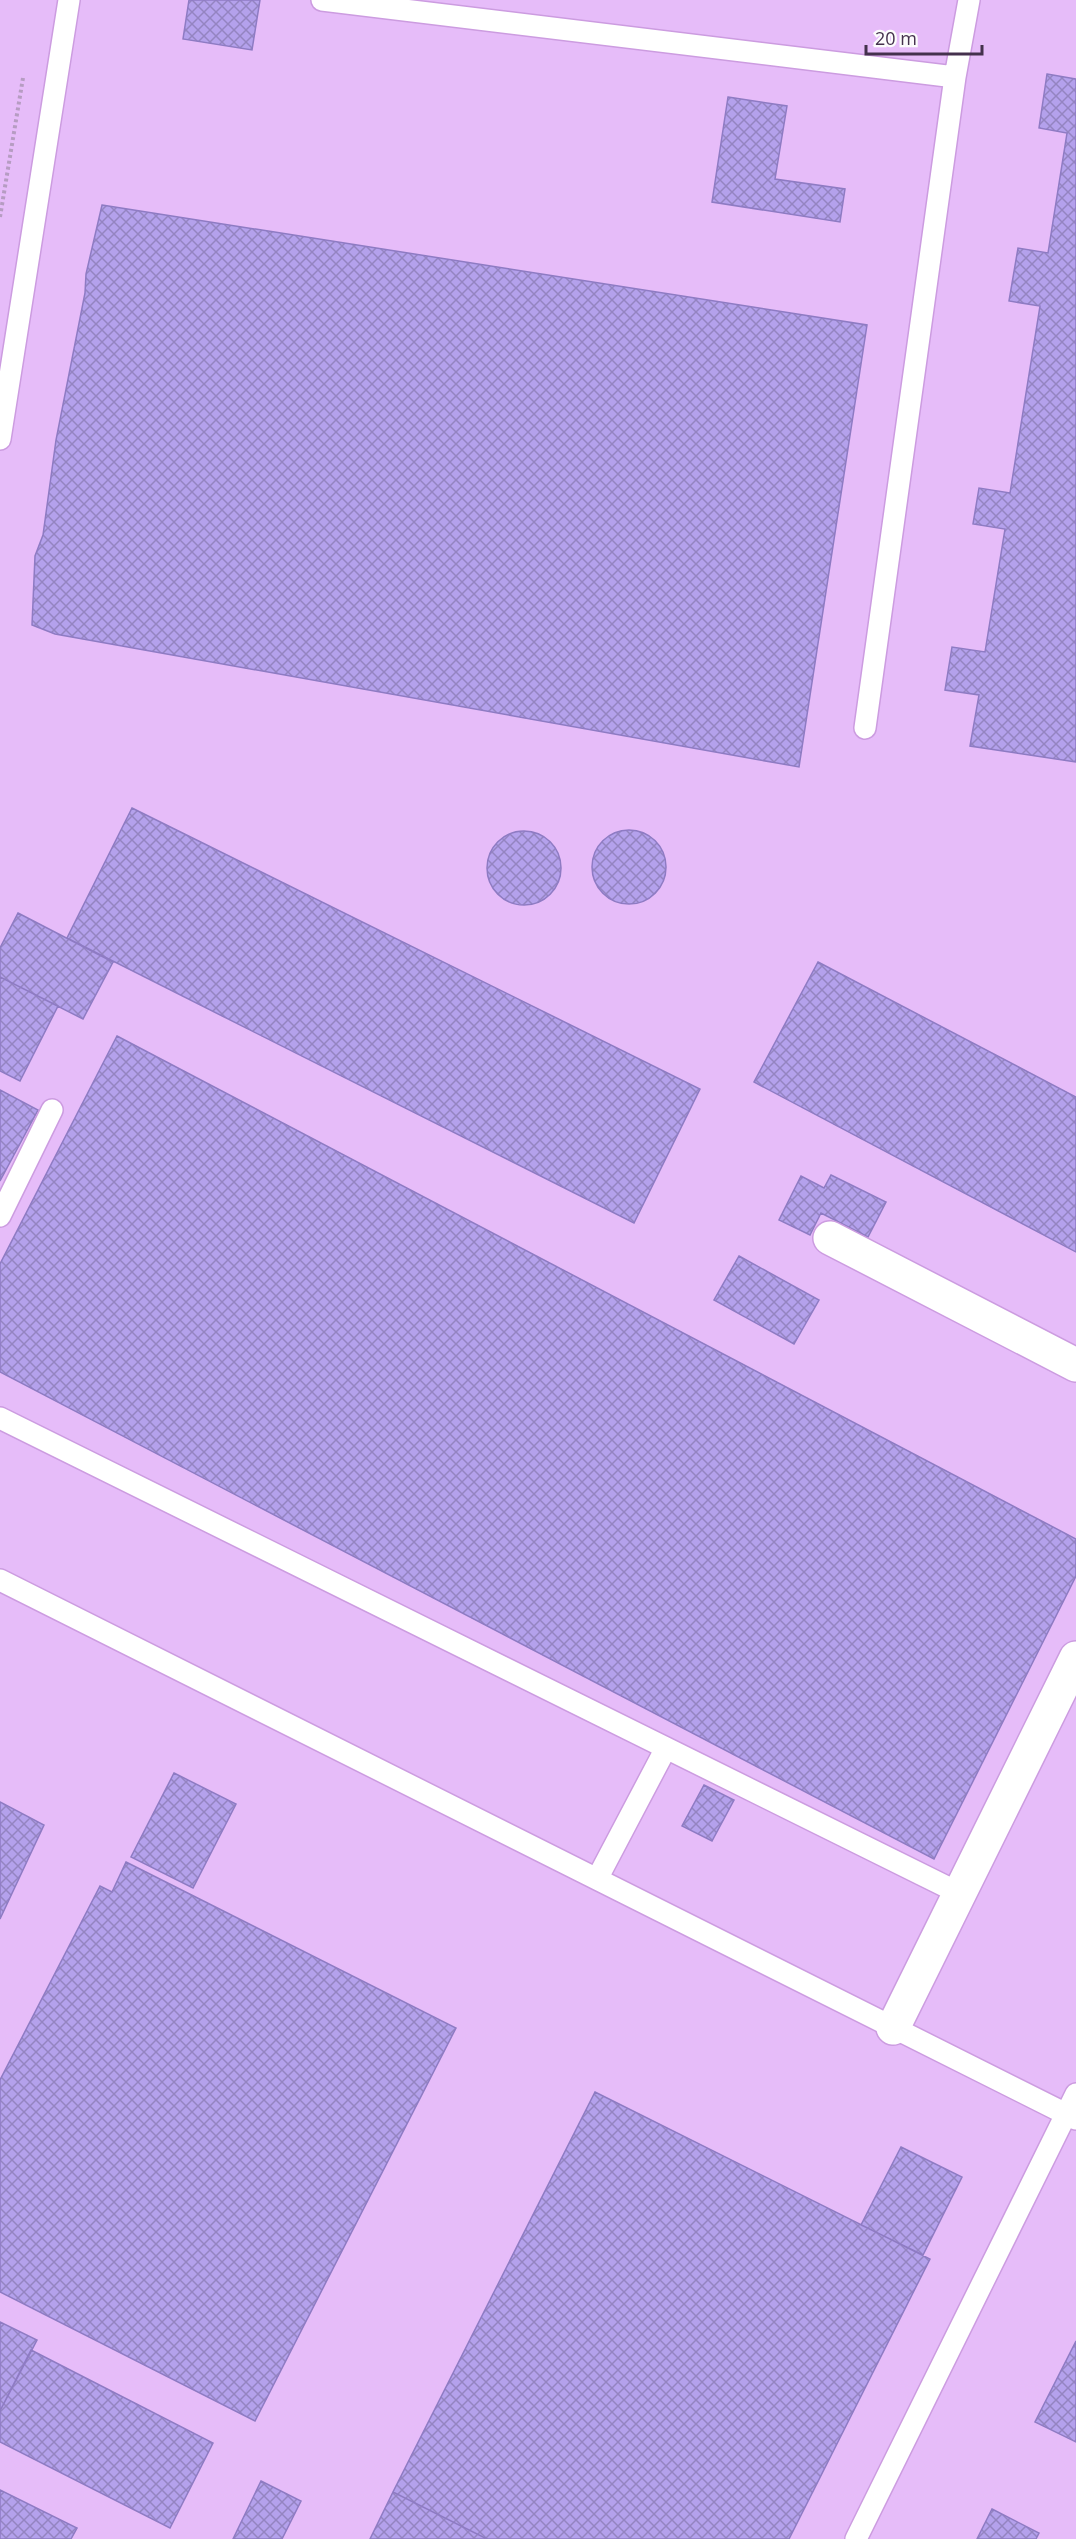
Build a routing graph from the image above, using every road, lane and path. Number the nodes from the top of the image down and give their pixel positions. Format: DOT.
graph roads {
  1 [pos="69,0"];
  2 [pos="322,0"];
  3 [pos="969,0"];
  4 [pos="24,69"];
  5 [pos="955,77"];
  6 [pos="0,217"];
  7 [pos="0,439"];
  8 [pos="865,728"];
  9 [pos="52,1110"];
  10 [pos="0,1216"];
  11 [pos="830,1238"];
  12 [pos="1076,1365"];
  13 [pos="0,1418"];
  14 [pos="0,1580"];
  15 [pos="1076,1658"];
  16 [pos="666,1748"];
  17 [pos="597,1880"];
  18 [pos="959,1893"];
  19 [pos="893,2028"];
  20 [pos="1076,2094"];
  21 [pos="1071,2117"];
  22 [pos="856,2539"];
  1 -- 7 [label="lane"];
  2 -- 5 [label="lane"];
  3 -- 5 [label="lane"];
  4 -- 6 [label="path"];
  5 -- 8 [label="lane"];
  9 -- 10 [label="lane"];
  11 -- 12 [label="street"];
  13 -- 16 [label="lane"];
  14 -- 17 [label="lane"];
  15 -- 18 [label="street"];
  16 -- 17 [label="lane"];
  16 -- 18 [label="lane"];
  17 -- 19 [label="lane"];
  18 -- 19 [label="street"];
  19 -- 21 [label="lane"];
  20 -- 21 [label="lane"];
  21 -- 22 [label="lane"];
}
